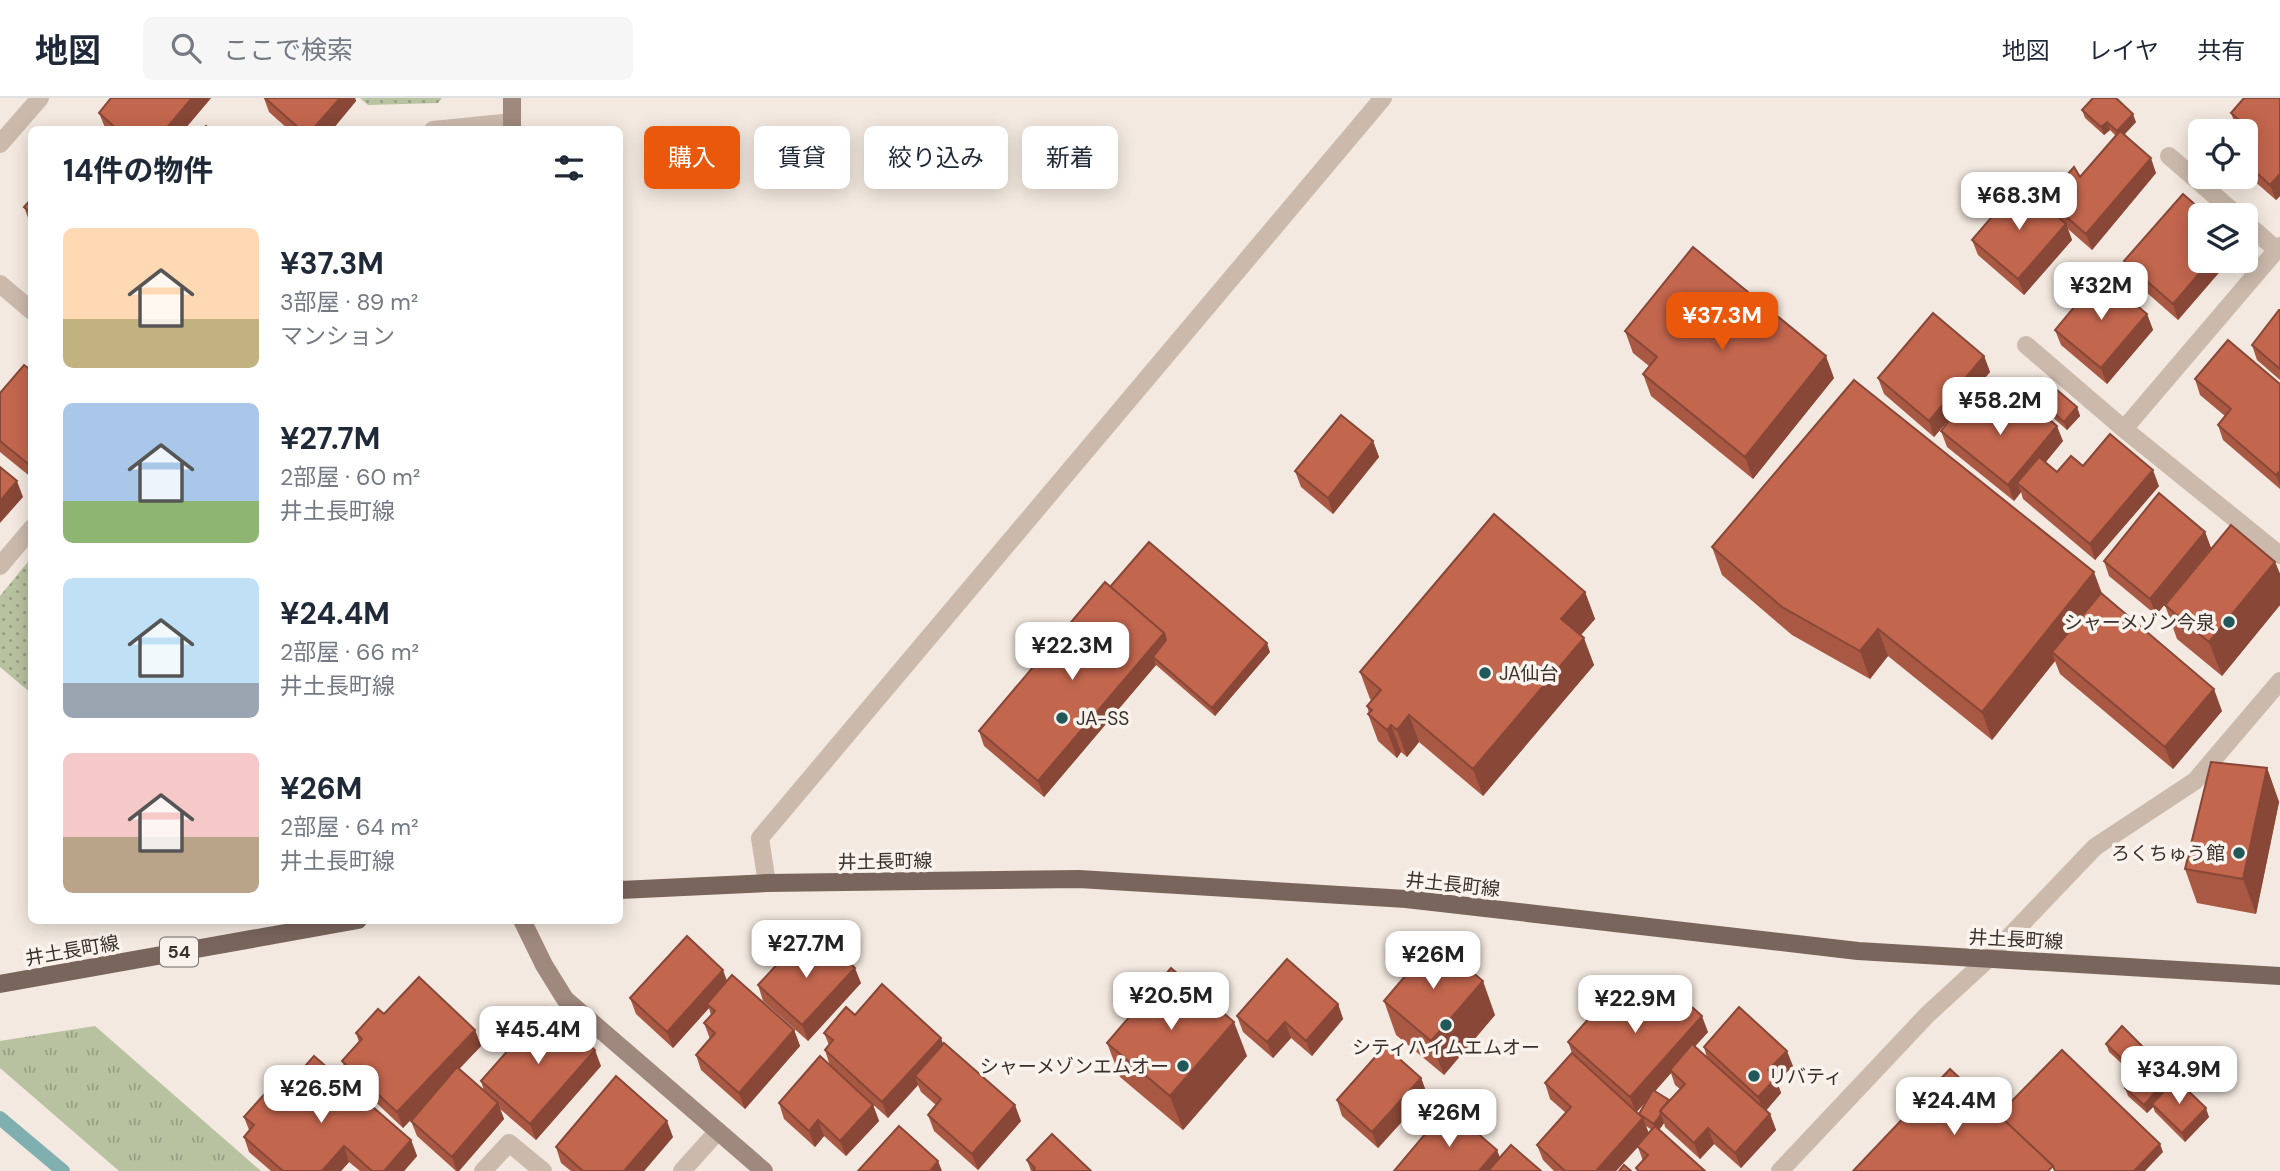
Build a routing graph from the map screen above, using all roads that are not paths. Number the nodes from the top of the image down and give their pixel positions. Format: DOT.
graph roads {
  1 [pos="40,98"];
  2 [pos="512,98"];
  3 [pos="1383,98"];
  4 [pos="512,126"];
  5 [pos="0,144"];
  6 [pos="2169,156"];
  7 [pos="2223,203"];
  8 [pos="2258,232"];
  9 [pos="2278,248"];
  10 [pos="0,284"];
  11 [pos="28,308"];
  12 [pos="2026,345"];
  13 [pos="2124,429"];
  14 [pos="28,533"];
  15 [pos="2280,555"];
  16 [pos="0,566"];
  17 [pos="2280,681"];
  18 [pos="767,884"];
  19 [pos="623,890"];
  20 [pos="336,924"];
  21 [pos="524,924"];
  22 [pos="1988,959"];
  23 [pos="2280,976"];
  24 [pos="0,984"];
  25 [pos="718,1130"];
  26 [pos="483,1171"];
  27 [pos="543,1171"];
  28 [pos="682,1171"];
  29 [pos="764,1171"];
  30 [pos="1780,1171"];
  1 -- 5 [label="street"];
  2 -- 4 [label="street"];
  3 -- 18 [label="street"];
  6 -- 7 [label="street"];
  8 -- 9 [label="street"];
  9 -- 13 [label="street"];
  10 -- 11 [label="street"];
  12 -- 13 [label="street"];
  13 -- 15 [label="street"];
  14 -- 16 [label="street"];
  17 -- 22 [label="street"];
  18 -- 19 [label="main road, 井土長町線"];
  18 -- 22 [label="main road, 井土長町線"];
  20 -- 24 [label="main road, 井土長町線 / 54"];
  21 -- 25 [label="street"];
  22 -- 23 [label="main road, 井土長町線"];
  22 -- 30 [label="street"];
  25 -- 28 [label="street"];
  25 -- 29 [label="street"];
  26 -- 27 [label="street"];
}
